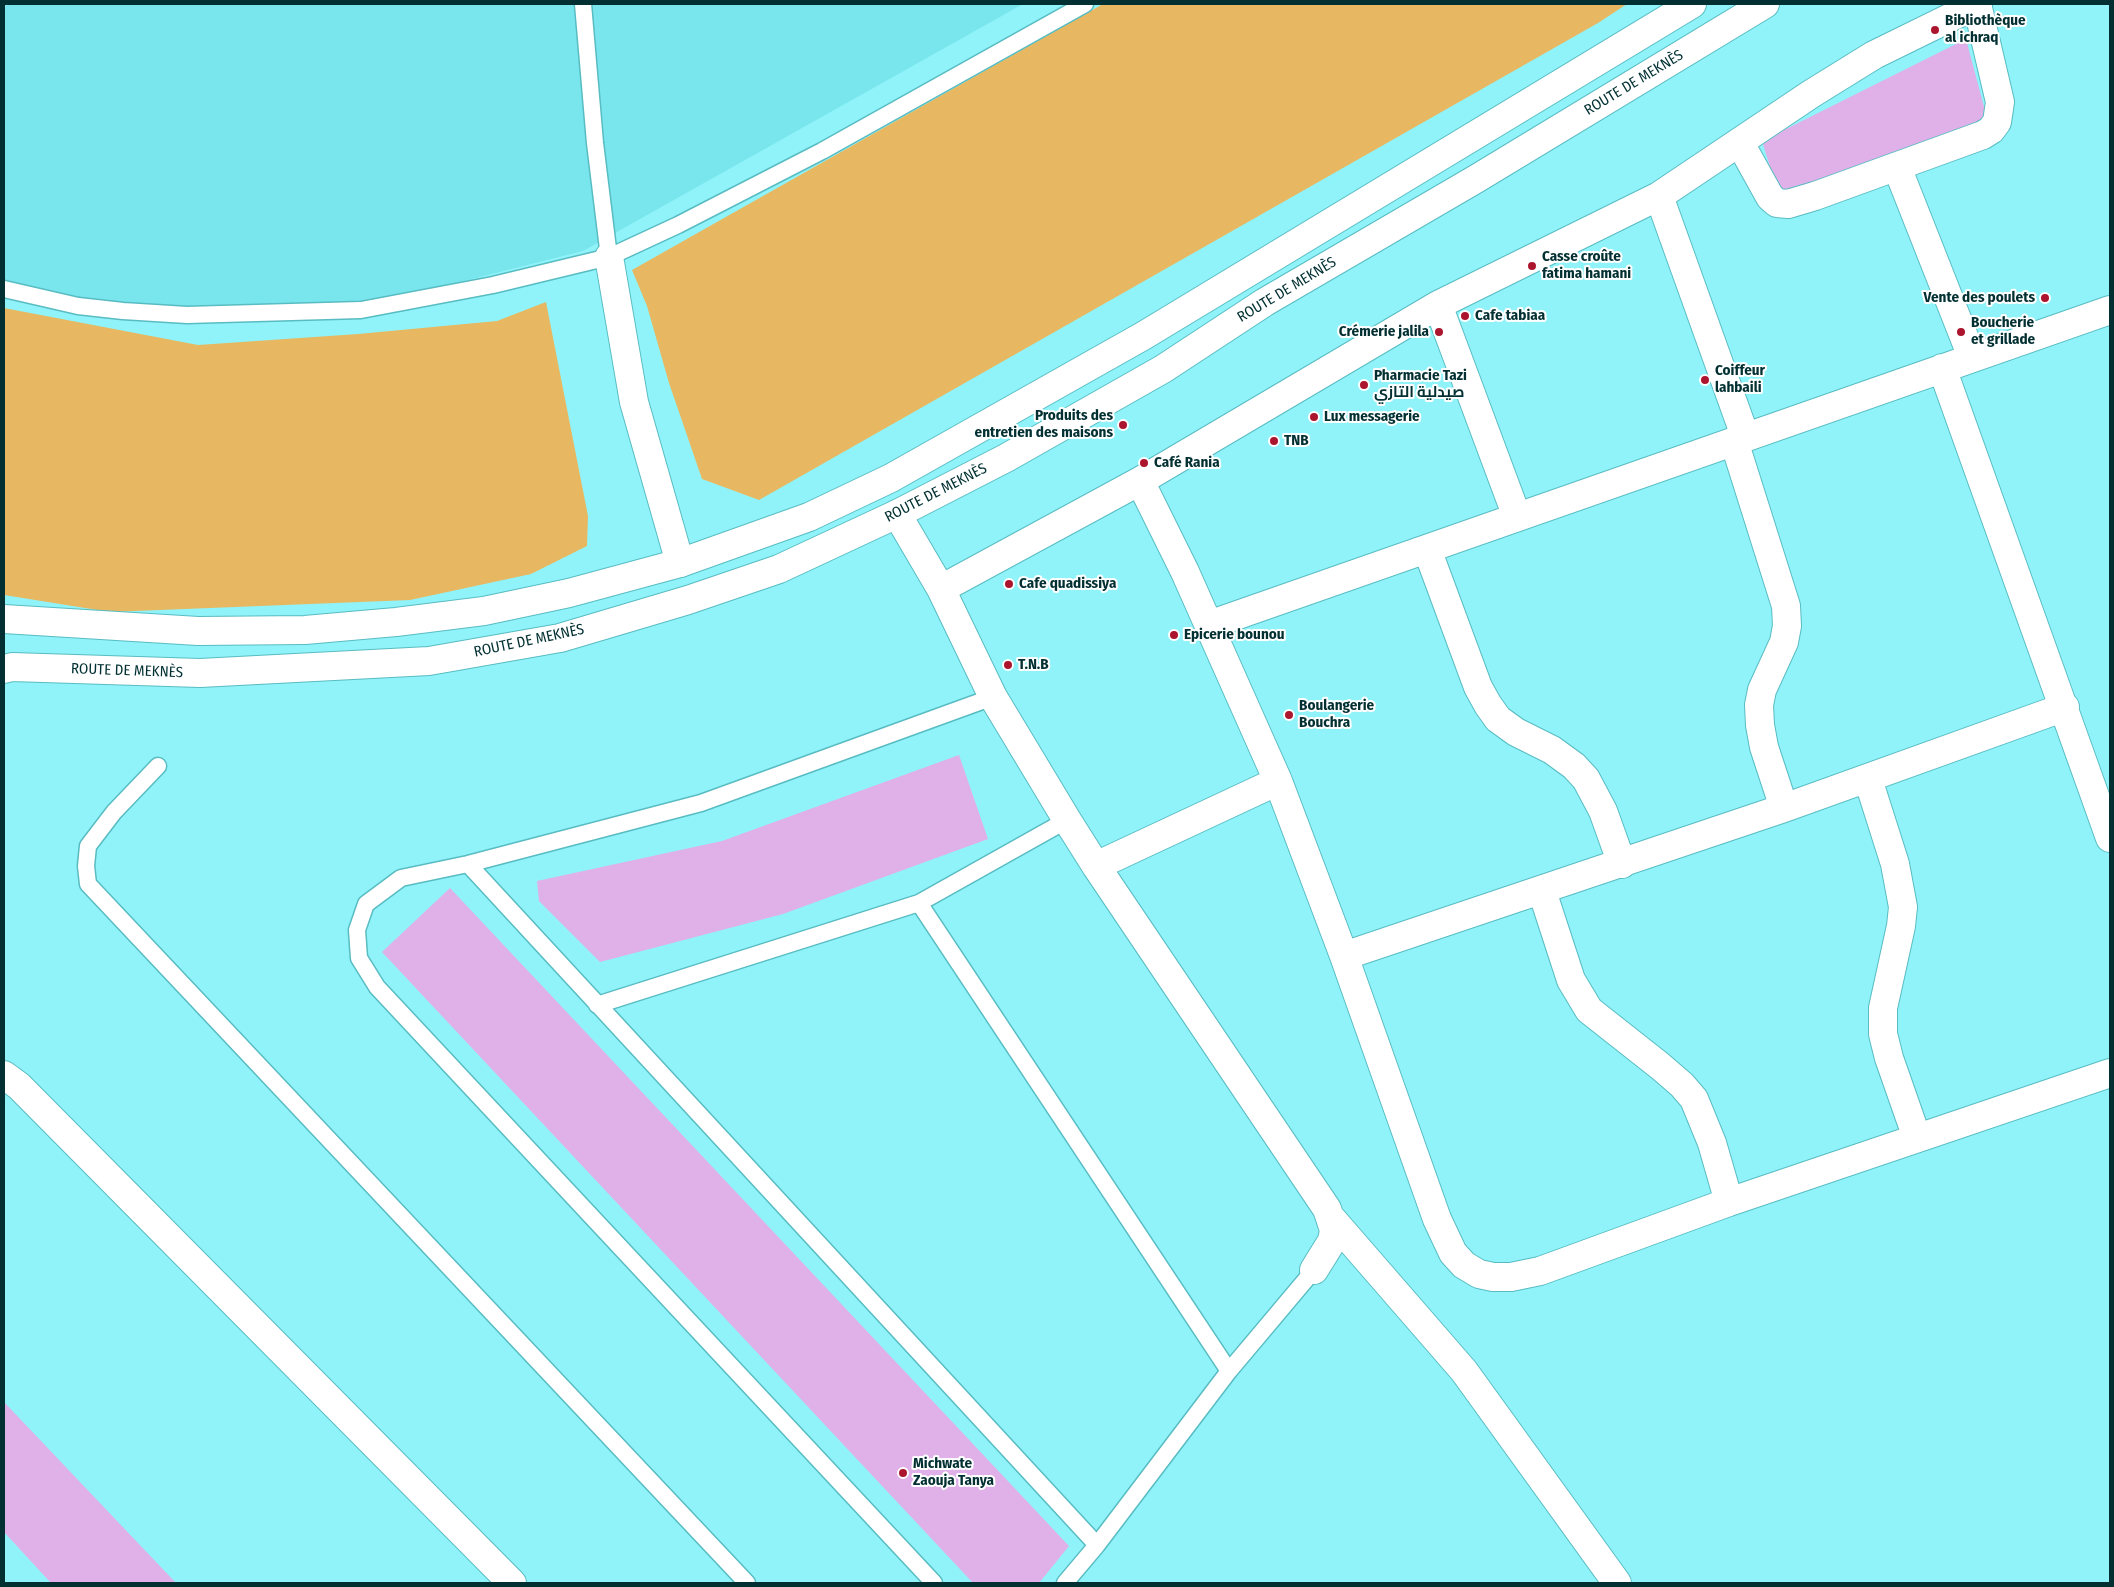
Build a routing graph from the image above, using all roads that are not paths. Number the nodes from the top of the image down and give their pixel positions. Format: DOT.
graph roads {
  1 [pos="583,4"];
  2 [pos="1085,4"];
  3 [pos="1692,4"];
  4 [pos="1765,4"];
  5 [pos="1977,4"];
  6 [pos="1740,143"];
  7 [pos="1897,167"];
  8 [pos="1659,196"];
  9 [pos="609,256"];
  10 [pos="4,288"];
  11 [pos="1438,305"];
  12 [pos="2110,310"];
  13 [pos="1972,358"];
  14 [pos="1942,368"];
  15 [pos="1740,438"];
  16 [pos="1140,481"];
  17 [pos="898,514"];
  18 [pos="1517,517"];
  19 [pos="1427,549"];
  20 [pos="680,563"];
  21 [pos="940,589"];
  22 [pos="4,619"];
  23 [pos="1209,625"];
  24 [pos="4,669"];
  25 [pos="993,697"];
  26 [pos="2065,707"];
  27 [pos="158,766"];
  28 [pos="1868,779"];
  29 [pos="1278,781"];
  30 [pos="1784,808"];
  31 [pos="1067,820"];
  32 [pos="2110,838"];
  33 [pos="468,864"];
  34 [pos="1622,864"];
  35 [pos="1096,866"];
  36 [pos="1542,891"];
  37 [pos="919,903"];
  38 [pos="1344,956"];
  39 [pos="597,1005"];
  40 [pos="4,1060"];
  41 [pos="2110,1073"];
  42 [pos="11,1080"];
  43 [pos="1917,1138"];
  44 [pos="1729,1202"];
  45 [pos="1332,1219"];
  46 [pos="1314,1270"];
  47 [pos="1229,1371"];
  48 [pos="1096,1545"];
  49 [pos="512,1583"];
  50 [pos="747,1583"];
  51 [pos="934,1583"];
  52 [pos="1065,1583"];
  53 [pos="1617,1583"];
  1 -- 9 [label="lane"];
  2 -- 9 [label="lane"];
  3 -- 20 [label="street"];
  4 -- 17 [label="street, ROUTE DE MEKNÈS"];
  5 -- 6 [label="street"];
  5 -- 7 [label="street"];
  6 -- 7 [label="street"];
  6 -- 8 [label="street"];
  7 -- 13 [label="street"];
  8 -- 11 [label="street"];
  8 -- 15 [label="street"];
  9 -- 10 [label="lane"];
  9 -- 20 [label="street"];
  11 -- 16 [label="street"];
  11 -- 18 [label="street"];
  12 -- 13 [label="street"];
  13 -- 14 [label="street"];
  14 -- 15 [label="street"];
  14 -- 26 [label="street"];
  15 -- 18 [label="street"];
  15 -- 30 [label="street"];
  16 -- 21 [label="street"];
  16 -- 23 [label="street"];
  17 -- 21 [label="street"];
  17 -- 24 [label="street, ROUTE DE MEKNÈS"];
  18 -- 19 [label="street"];
  19 -- 23 [label="street"];
  19 -- 34 [label="street"];
  20 -- 22 [label="street"];
  21 -- 25 [label="street"];
  23 -- 29 [label="street"];
  25 -- 31 [label="street"];
  25 -- 33 [label="lane"];
  26 -- 28 [label="street"];
  26 -- 32 [label="street"];
  27 -- 50 [label="lane"];
  28 -- 30 [label="street"];
  28 -- 43 [label="street"];
  29 -- 35 [label="street"];
  29 -- 38 [label="street"];
  30 -- 34 [label="street"];
  31 -- 35 [label="street"];
  31 -- 37 [label="lane"];
  33 -- 39 [label="lane"];
  33 -- 51 [label="lane"];
  34 -- 36 [label="street"];
  35 -- 45 [label="street"];
  36 -- 38 [label="street"];
  36 -- 44 [label="street"];
  37 -- 39 [label="lane"];
  37 -- 47 [label="lane"];
  38 -- 44 [label="street"];
  39 -- 48 [label="lane"];
  40 -- 42 [label="street"];
  41 -- 43 [label="street"];
  42 -- 49 [label="street"];
  43 -- 44 [label="street"];
  45 -- 46 [label="street"];
  45 -- 53 [label="street"];
  46 -- 47 [label="lane"];
  47 -- 48 [label="lane"];
  48 -- 52 [label="lane"];
}
